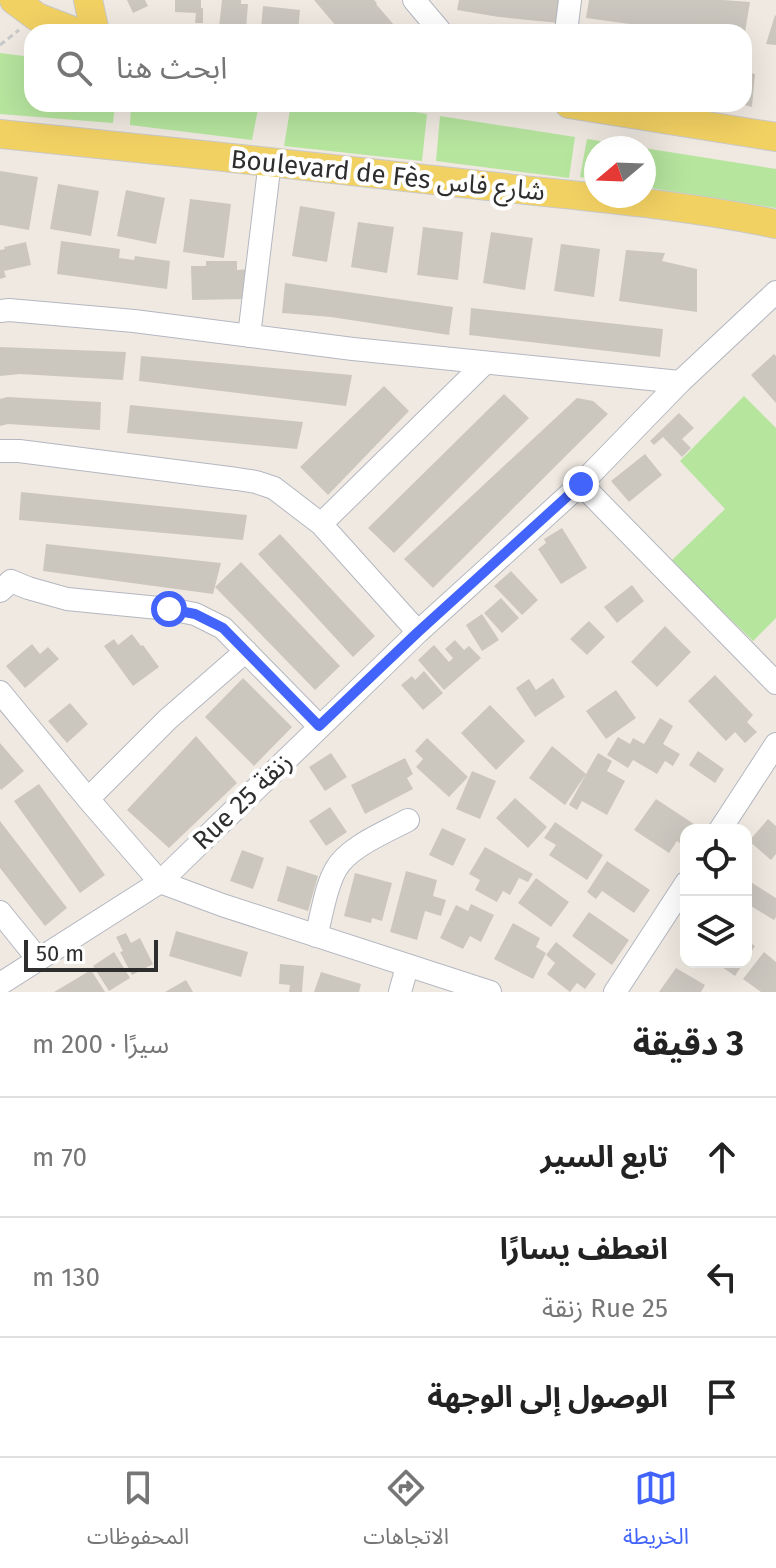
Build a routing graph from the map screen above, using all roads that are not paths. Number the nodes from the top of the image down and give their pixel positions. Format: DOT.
graph roads {
  1 [pos="14,0"];
  2 [pos="88,0"];
  3 [pos="414,0"];
  4 [pos="570,0"];
  5 [pos="55,24"];
  6 [pos="93,24"];
  7 [pos="435,24"];
  8 [pos="567,24"];
  9 [pos="619,112"];
  10 [pos="0,134"];
  11 [pos="776,137"];
  12 [pos="270,161"];
  13 [pos="776,224"];
  14 [pos="776,292"];
  15 [pos="0,311"];
  16 [pos="249,336"];
  17 [pos="485,363"];
  18 [pos="680,382"];
  19 [pos="0,451"];
  20 [pos="581,484"];
  21 [pos="321,524"];
  22 [pos="4,578"];
  23 [pos="418,632"];
  24 [pos="246,651"];
  25 [pos="776,683"];
  26 [pos="0,692"];
  27 [pos="319,726"];
  28 [pos="776,744"];
  29 [pos="88,799"];
  30 [pos="408,820"];
  31 [pos="724,824"];
  32 [pos="160,882"];
  33 [pos="680,892"];
  34 [pos="0,912"];
  35 [pos="316,936"];
  36 [pos="38,959"];
  37 [pos="407,967"];
  38 [pos="0,984"];
  39 [pos="400,992"];
  40 [pos="490,992"];
  41 [pos="616,992"];
  1 -- 5 [label="main road"];
  2 -- 6 [label="main road"];
  3 -- 7 [label="street"];
  4 -- 8 [label="street"];
  9 -- 11 [label="main road"];
  10 -- 12 [label="main road, Boulevard de Fès شارع فاس"];
  12 -- 13 [label="main road, Boulevard de Fès شارع فاس"];
  12 -- 16 [label="street"];
  14 -- 18 [label="street, Rue 25 زنقة"];
  15 -- 16 [label="street"];
  16 -- 17 [label="street"];
  17 -- 18 [label="street"];
  17 -- 21 [label="street"];
  18 -- 20 [label="street, Rue 25 زنقة"];
  19 -- 21 [label="street"];
  20 -- 23 [label="street, Rue 25 زنقة"];
  20 -- 25 [label="street"];
  21 -- 23 [label="street"];
  22 -- 24 [label="street"];
  23 -- 27 [label="street, Rue 25 زنقة"];
  24 -- 27 [label="street"];
  24 -- 29 [label="street"];
  26 -- 29 [label="street"];
  27 -- 32 [label="street, Rue 25 زنقة"];
  28 -- 31 [label="street"];
  29 -- 32 [label="street"];
  30 -- 35 [label="street"];
  32 -- 35 [label="street"];
  32 -- 36 [label="street, Rue 25 زنقة"];
  33 -- 41 [label="street"];
  34 -- 36 [label="street"];
  35 -- 37 [label="street"];
  36 -- 38 [label="street, Rue 25 زنقة"];
  37 -- 39 [label="street"];
  37 -- 40 [label="street"];
}
